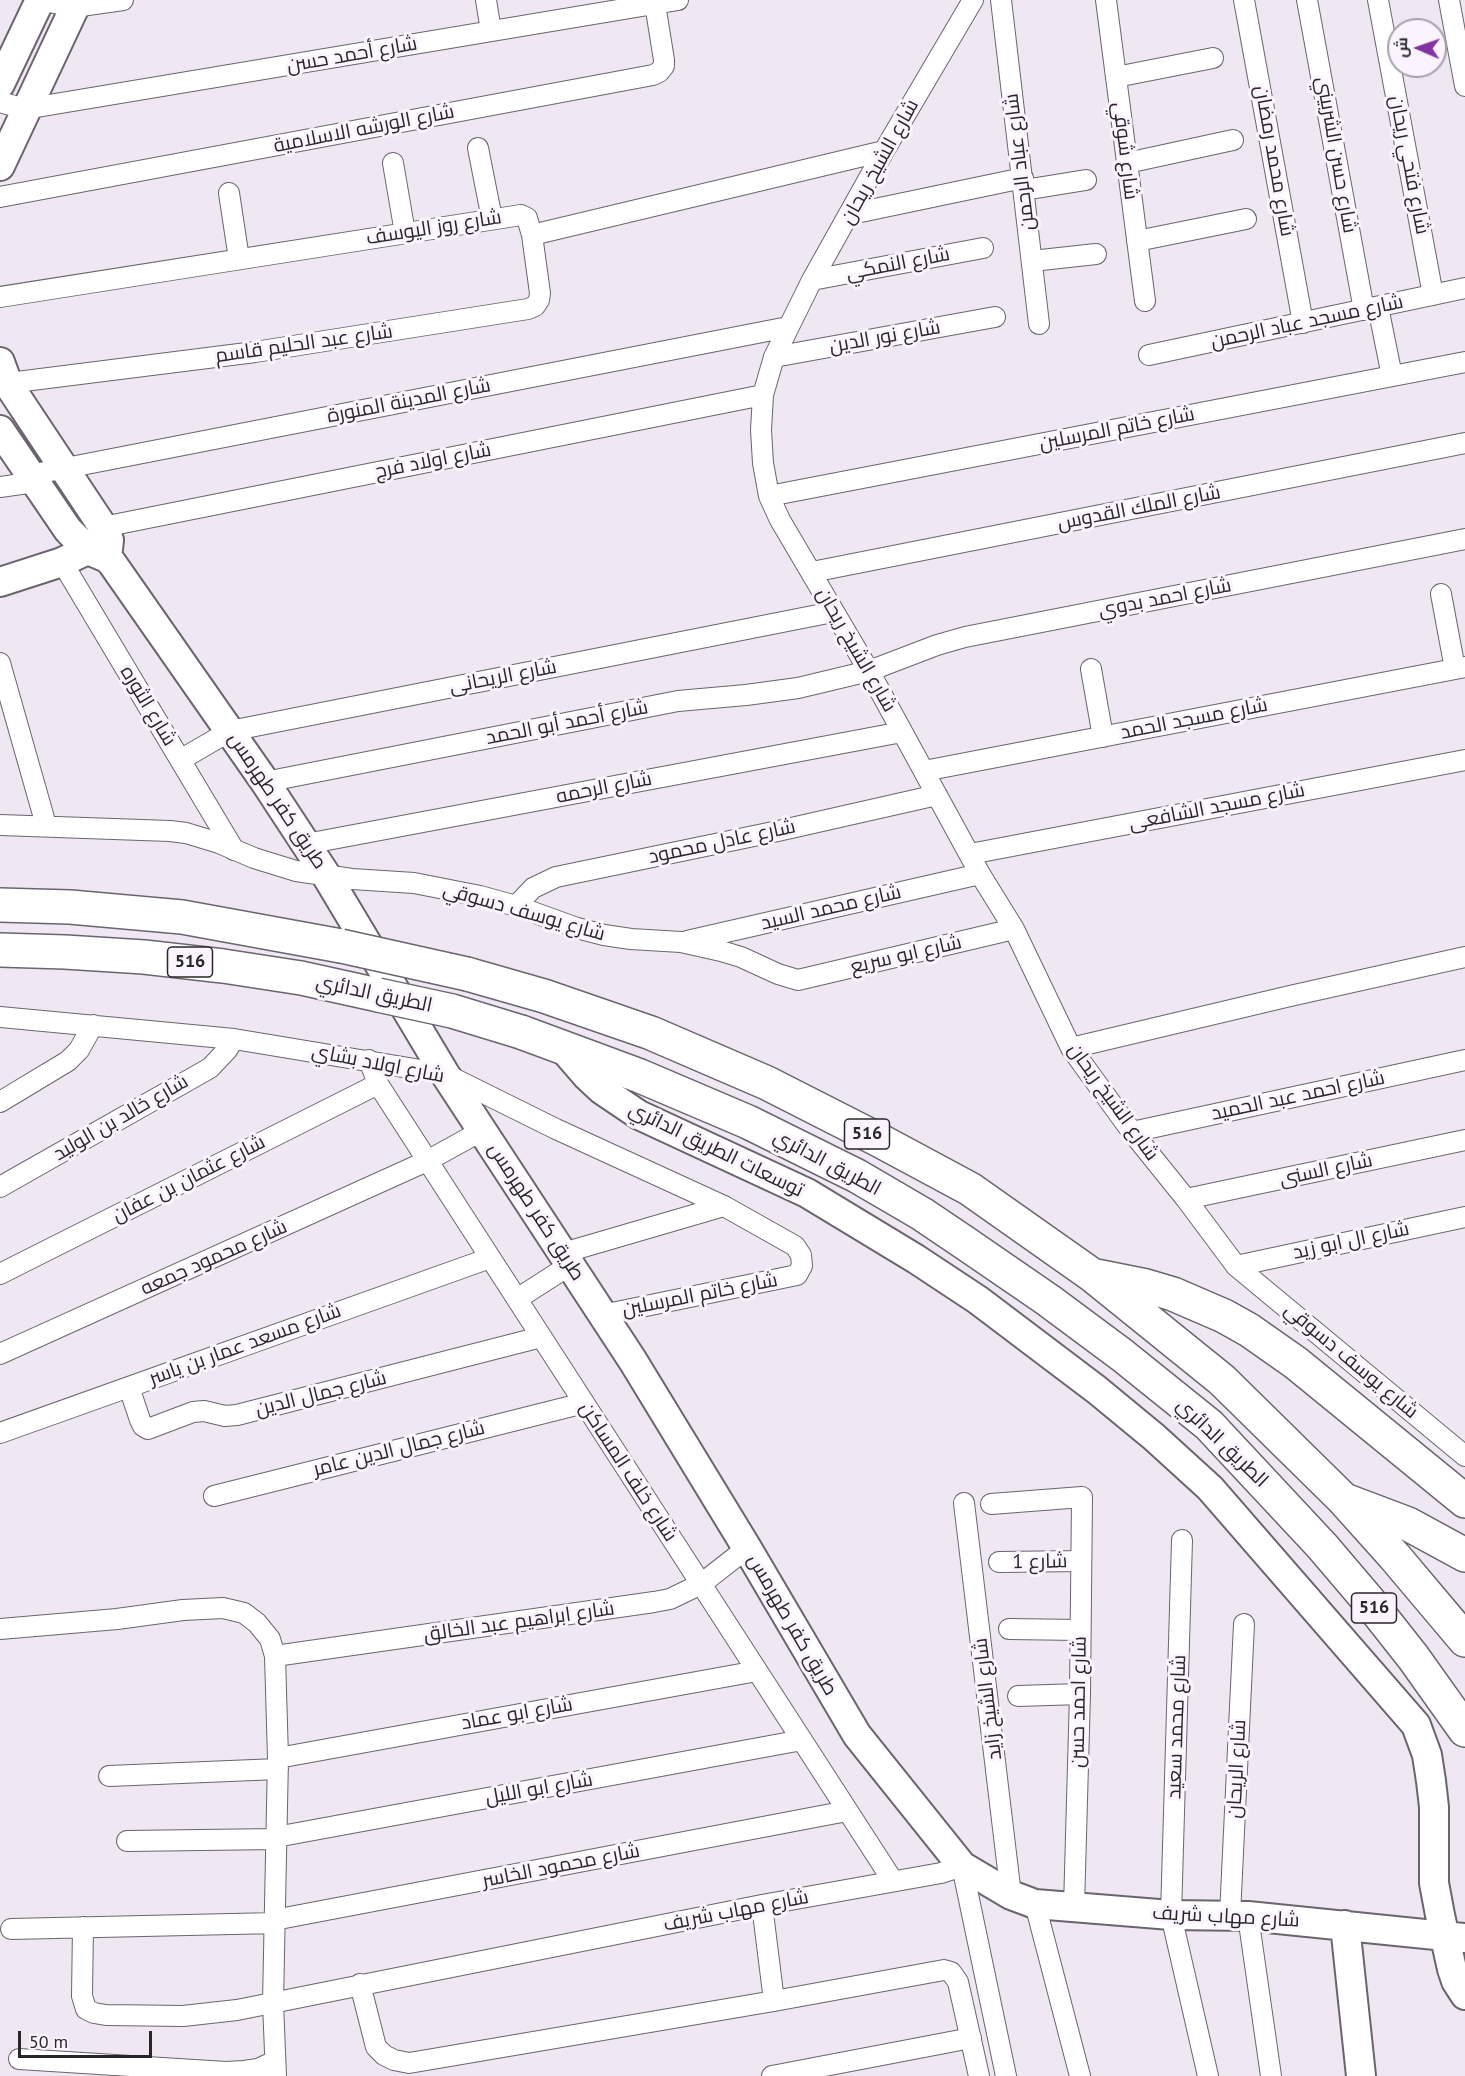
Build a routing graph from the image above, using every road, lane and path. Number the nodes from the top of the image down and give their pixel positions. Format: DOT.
graph roads {
  1 [pos="40,0"];
  2 [pos="123,0"];
  3 [pos="486,0"];
  4 [pos="678,0"];
  5 [pos="974,0"];
  6 [pos="1001,0"];
  7 [pos="1106,0"];
  8 [pos="1244,0"];
  9 [pos="1307,0"];
  10 [pos="1378,0"];
  11 [pos="1449,0"];
  12 [pos="76,4"];
  13 [pos="655,4"];
  14 [pos="491,31"];
  15 [pos="1213,58"];
  16 [pos="1116,76"];
  17 [pos="0,84"];
  18 [pos="1465,86"];
  19 [pos="13,106"];
  20 [pos="1233,140"];
  21 [pos="478,148"];
  22 [pos="884,151"];
  23 [pos="393,163"];
  24 [pos="1127,163"];
  25 [pos="0,166"];
  26 [pos="1086,180"];
  27 [pos="1023,184"];
  28 [pos="229,193"];
  29 [pos="0,197"];
  30 [pos="851,214"];
  31 [pos="492,219"];
  32 [pos="1246,219"];
  33 [pos="405,233"];
  34 [pos="532,235"];
  35 [pos="1137,241"];
  36 [pos="983,248"];
  37 [pos="1096,254"];
  38 [pos="239,259"];
  39 [pos="1032,261"];
  40 [pos="812,279"];
  41 [pos="1465,288"];
  42 [pos="1433,295"];
  43 [pos="0,297"];
  44 [pos="1145,302"];
  45 [pos="1371,308"];
  46 [pos="995,317"];
  47 [pos="1303,322"];
  48 [pos="1039,324"];
  49 [pos="788,327"];
  50 [pos="1149,355"];
  51 [pos="774,357"];
  52 [pos="1465,362"];
  53 [pos="1392,376"];
  54 [pos="3,377"];
  55 [pos="763,395"];
  56 [pos="3,440"];
  57 [pos="1465,443"];
  58 [pos="64,469"];
  59 [pos="32,479"];
  60 [pos="0,487"];
  61 [pos="769,496"];
  62 [pos="1465,539"];
  63 [pos="102,544"];
  64 [pos="62,562"];
  65 [pos="812,572"];
  66 [pos="0,582"];
  67 [pos="1441,594"];
  68 [pos="833,612"];
  69 [pos="0,663"];
  70 [pos="1460,668"];
  71 [pos="1091,669"];
  72 [pos="869,671"];
  73 [pos="230,731"];
  74 [pos="902,732"];
  75 [pos="1103,737"];
  76 [pos="180,760"];
  77 [pos="1465,760"];
  78 [pos="924,771"];
  79 [pos="265,782"];
  80 [pos="937,795"];
  81 [pos="0,825"];
  82 [pos="46,825"];
  83 [pos="306,844"];
  84 [pos="234,850"];
  85 [pos="970,854"];
  86 [pos="980,874"];
  87 [pos="326,875"];
  88 [pos="0,905"];
  89 [pos="516,906"];
  90 [pos="1014,929"];
  91 [pos="681,942"];
  92 [pos="0,950"];
  93 [pos="1465,957"];
  94 [pos="798,980"];
  95 [pos="0,1017"];
  96 [pos="93,1025"];
  97 [pos="234,1039"];
  98 [pos="561,1046"];
  99 [pos="1071,1048"];
  100 [pos="369,1060"];
  101 [pos="1465,1060"];
  102 [pos="445,1074"];
  103 [pos="378,1084"];
  104 [pos="0,1102"];
  105 [pos="483,1130"];
  106 [pos="1132,1132"];
  107 [pos="1465,1140"];
  108 [pos="427,1161"];
  109 [pos="0,1187"];
  110 [pos="1186,1199"];
  111 [pos="724,1206"];
  112 [pos="1465,1216"];
  113 [pos="490,1258"];
  114 [pos="566,1259"];
  115 [pos="1236,1266"];
  116 [pos="0,1274"];
  117 [pos="797,1275"];
  118 [pos="1092,1275"];
  119 [pos="517,1299"];
  120 [pos="602,1315"];
  121 [pos="541,1337"];
  122 [pos="0,1354"];
  123 [pos="129,1387"];
  124 [pos="584,1403"];
  125 [pos="0,1433"];
  126 [pos="1465,1456"];
  127 [pos="214,1496"];
  128 [pos="1343,1499"];
  129 [pos="1465,1501"];
  130 [pos="964,1503"];
  131 [pos="991,1504"];
  132 [pos="1182,1540"];
  133 [pos="747,1548"];
  134 [pos="1465,1556"];
  135 [pos="1081,1561"];
  136 [pos="999,1562"];
  137 [pos="701,1584"];
  138 [pos="1244,1624"];
  139 [pos="0,1629"];
  140 [pos="1009,1629"];
  141 [pos="1080,1630"];
  142 [pos="1465,1640"];
  143 [pos="275,1656"];
  144 [pos="757,1671"];
  145 [pos="1080,1694"];
  146 [pos="1018,1695"];
  147 [pos="1465,1730"];
  148 [pos="802,1740"];
  149 [pos="278,1763"];
  150 [pos="110,1776"];
  151 [pos="847,1811"];
  152 [pos="276,1838"];
  153 [pos="128,1841"];
  154 [pos="962,1866"];
  155 [pos="893,1881"];
  156 [pos="1023,1900"];
  157 [pos="762,1905"];
  158 [pos="1074,1907"];
  159 [pos="1171,1915"];
  160 [pos="1239,1916"];
  161 [pos="275,1922"];
  162 [pos="1345,1925"];
  163 [pos="83,1927"];
  164 [pos="11,1929"];
  165 [pos="1454,1937"];
  166 [pos="360,1984"];
  167 [pos="1465,1995"];
  168 [pos="774,2001"];
  169 [pos="273,2003"];
  170 [pos="971,2038"];
  171 [pos="19,2060"];
  172 [pos="276,2069"];
  173 [pos="772,2076"];
  174 [pos="979,2076"];
  175 [pos="1006,2076"];
  176 [pos="1080,2076"];
  177 [pos="1208,2076"];
  178 [pos="1272,2076"];
  179 [pos="1361,2076"];
  1 -- 12 [label="street"];
  1 -- 17 [label="street"];
  2 -- 12 [label="street"];
  3 -- 14 [label="street"];
  4 -- 13 [label="street, شارع أحمد حسن"];
  5 -- 22 [label="street, شارع الشيخ ريحان"];
  6 -- 27 [label="street, شارع عباد الرحمن"];
  7 -- 16 [label="street, شارع شوقي"];
  8 -- 47 [label="street, شارع محمد رمضان"];
  9 -- 45 [label="street, شارع حسن الشربيني"];
  10 -- 42 [label="street, شارع فتحي ريحان"];
  11 -- 18 [label="street"];
  12 -- 19 [label="street"];
  13 -- 14 [label="street, شارع أحمد حسن"];
  13 -- 29 [label="street, شارع الورشه الاسلامية"];
  14 -- 19 [label="street, شارع أحمد حسن"];
  15 -- 16 [label="street"];
  16 -- 24 [label="street, شارع شوقي"];
  19 -- 25 [label="street"];
  20 -- 24 [label="street"];
  21 -- 31 [label="street"];
  22 -- 30 [label="street, شارع الشيخ ريحان"];
  22 -- 34 [label="street, شارع روز اليوسف"];
  23 -- 33 [label="street"];
  24 -- 35 [label="street, شارع شوقي"];
  26 -- 27 [label="street"];
  27 -- 30 [label="street"];
  27 -- 39 [label="street, شارع عباد الرحمن"];
  28 -- 38 [label="street"];
  30 -- 40 [label="street, شارع الشيخ ريحان"];
  31 -- 33 [label="street, شارع روز اليوسف"];
  31 -- 34 [label="street, شارع روز اليوسف"];
  32 -- 35 [label="street"];
  33 -- 38 [label="street, شارع روز اليوسف"];
  34 -- 54 [label="street, شارع عبد الحليم قاسم"];
  35 -- 44 [label="street, شارع شوقي"];
  36 -- 40 [label="street, شارع النمكي"];
  37 -- 39 [label="street"];
  38 -- 43 [label="street, شارع روز اليوسف"];
  39 -- 48 [label="street, شارع عباد الرحمن"];
  40 -- 49 [label="street, شارع الشيخ ريحان"];
  41 -- 42 [label="street, شارع مسجد عباد الرحمن"];
  42 -- 45 [label="street, شارع مسجد عباد الرحمن"];
  45 -- 47 [label="street, شارع مسجد عباد الرحمن"];
  45 -- 53 [label="street, شارع حسن الشربيني"];
  46 -- 51 [label="street, شارع نور الدين"];
  47 -- 50 [label="street, شارع مسجد عباد الرحمن"];
  49 -- 51 [label="street, شارع الشيخ ريحان"];
  49 -- 58 [label="street, شارع المدينة المنورة"];
  51 -- 55 [label="street, شارع الشيخ ريحان"];
  52 -- 53 [label="street, شارع خاتم المرسلين"];
  53 -- 61 [label="street, شارع خاتم المرسلين"];
  54 -- 58 [label="street, طريق كفر طهرمس"];
  55 -- 61 [label="street, شارع الشيخ ريحان"];
  55 -- 63 [label="street, شارع اولاد فرج"];
  56 -- 59 [label="street, طريق كفر طهرمس"];
  57 -- 65 [label="street, شارع الملك القدوس"];
  58 -- 59 [label="street, شارع المدينة المنورة"];
  58 -- 63 [label="street, طريق كفر طهرمس"];
  59 -- 60 [label="street, شارع المدينة المنورة"];
  59 -- 63 [label="street, طريق كفر طهرمس"];
  61 -- 65 [label="street, شارع الشيخ ريحان"];
  62 -- 72 [label="street, شارع احمد بدوي"];
  63 -- 64 [label="street"];
  63 -- 73 [label="street, طريق كفر طهرمس"];
  64 -- 66 [label="street"];
  64 -- 76 [label="street, شارع الثوره"];
  65 -- 68 [label="street, شارع الشيخ ريحان"];
  67 -- 70 [label="street"];
  68 -- 72 [label="street, شارع الشيخ ريحان"];
  68 -- 73 [label="street, شارع الريحانى"];
  69 -- 82 [label="street"];
  70 -- 75 [label="street, شارع مسجد الحمد"];
  71 -- 75 [label="street"];
  72 -- 74 [label="street, شارع الشيخ ريحان"];
  72 -- 79 [label="street, شارع أحمد أبو الحمد"];
  73 -- 76 [label="street, شارع الريحانى"];
  73 -- 79 [label="street, طريق كفر طهرمس"];
  74 -- 78 [label="street, شارع الشيخ ريحان"];
  74 -- 83 [label="street, شارع الرحمه"];
  75 -- 78 [label="street, شارع مسجد الحمد"];
  76 -- 84 [label="street, شارع الثوره"];
  77 -- 85 [label="street, شارع مسجد الشافعى"];
  78 -- 80 [label="street, شارع الشيخ ريحان"];
  79 -- 83 [label="street, طريق كفر طهرمس"];
  80 -- 85 [label="street, شارع الشيخ ريحان"];
  80 -- 89 [label="street, شارع عادل محمود"];
  81 -- 82 [label="street, شارع يوسف دسوقي"];
  82 -- 84 [label="street, شارع يوسف دسوقي"];
  83 -- 87 [label="street, طريق كفر طهرمس"];
  84 -- 87 [label="street, شارع يوسف دسوقي"];
  85 -- 86 [label="street, شارع الشيخ ريحان"];
  86 -- 90 [label="street, شارع الشيخ ريحان"];
  86 -- 91 [label="street, شارع محمد السيد"];
  87 -- 89 [label="street, شارع يوسف دسوقي"];
  87 -- 102 [label="street, طريق كفر طهرمس"];
  88 -- 118 [label="highway, الطريق الدائري / 516, bridge"];
  89 -- 91 [label="street, شارع يوسف دسوقي"];
  90 -- 94 [label="street, شارع ابو سريع"];
  90 -- 99 [label="street, شارع الشيخ ريحان"];
  91 -- 94 [label="street, شارع يوسف دسوقي"];
  92 -- 98 [label="highway, الطريق الدائري / 516, bridge"];
  93 -- 99 [label="street"];
  95 -- 96 [label="street, شارع اولاد بشاي"];
  96 -- 97 [label="street, شارع اولاد بشاي"];
  96 -- 104 [label="street"];
  97 -- 100 [label="street, شارع اولاد بشاي"];
  97 -- 109 [label="street, شارع خالد بن الوليد"];
  98 -- 147 [label="highway, الطريق الدائري / 516"];
  98 -- 165 [label="street, توسعات الطريق الدائري"];
  99 -- 106 [label="street, شارع الشيخ ريحان"];
  100 -- 102 [label="street, شارع اولاد بشاي"];
  100 -- 103 [label="street, شارع خلف المساكن"];
  101 -- 106 [label="street, شارع احمد عبد الحميد"];
  102 -- 105 [label="street, طريق كفر طهرمس"];
  102 -- 111 [label="street, شارع اولاد بشاي"];
  103 -- 108 [label="street, شارع خلف المساكن"];
  103 -- 116 [label="street, شارع عثمان بن عفان"];
  105 -- 108 [label="street, شارع محمود جمعه"];
  105 -- 114 [label="street, طريق كفر طهرمس"];
  106 -- 110 [label="street, شارع الشيخ ريحان"];
  107 -- 110 [label="street, شارع السنى"];
  108 -- 113 [label="street, شارع خلف المساكن"];
  108 -- 122 [label="street, شارع محمود جمعه"];
  110 -- 115 [label="street, شارع الشيخ ريحان"];
  111 -- 114 [label="street"];
  111 -- 117 [label="street, شارع اولاد بشاي"];
  112 -- 115 [label="street, شارع ال ابو زيد"];
  113 -- 119 [label="street, شارع خلف المساكن"];
  113 -- 123 [label="street, شارع مسعد عمار بن ياسر"];
  114 -- 119 [label="street"];
  114 -- 120 [label="street, طريق كفر طهرمس"];
  115 -- 126 [label="street, شارع يوسف دسوقي"];
  117 -- 120 [label="street, شارع خاتم المرسلين"];
  118 -- 128 [label="highway, الطريق الدائري / 516"];
  118 -- 129 [label="highway"];
  119 -- 121 [label="street, شارع خلف المساكن"];
  120 -- 133 [label="street, طريق كفر طهرمس"];
  121 -- 123 [label="street, شارع جمال الدين"];
  121 -- 124 [label="street, شارع خلف المساكن"];
  123 -- 125 [label="street, شارع مسعد عمار بن ياسر"];
  124 -- 127 [label="street, شارع جمال الدين عامر"];
  124 -- 137 [label="street, شارع خلف المساكن"];
  128 -- 134 [label="highway"];
  128 -- 142 [label="highway, الطريق الدائري / 516"];
  130 -- 156 [label="street, شارع الشيخ زايد"];
  131 -- 135 [label="street, شارع احمد حسن"];
  132 -- 159 [label="street, شارع محمد سعيد"];
  133 -- 137 [label="street, شارع ابراهيم عبد الخالق"];
  133 -- 154 [label="street, طريق كفر طهرمس"];
  135 -- 136 [label="street, شارع 1"];
  135 -- 141 [label="street, شارع احمد حسن"];
  137 -- 143 [label="street, شارع ابراهيم عبد الخالق"];
  137 -- 144 [label="street, شارع خلف المساكن"];
  138 -- 160 [label="street, شارع الريحان"];
  139 -- 143 [label="street"];
  140 -- 141 [label="street"];
  141 -- 145 [label="street, شارع احمد حسن"];
  143 -- 149 [label="street"];
  144 -- 148 [label="street, شارع خلف المساكن"];
  144 -- 149 [label="street, شارع ابو عماد"];
  145 -- 146 [label="street"];
  145 -- 158 [label="street, شارع احمد حسن"];
  148 -- 151 [label="street, شارع خلف المساكن"];
  148 -- 152 [label="street, شارع ابو الليل"];
  149 -- 150 [label="street, شارع ابو عماد"];
  149 -- 152 [label="street"];
  151 -- 155 [label="street, شارع خلف المساكن"];
  151 -- 161 [label="street, شارع محمود الخاسر"];
  152 -- 153 [label="street, شارع ابو الليل"];
  152 -- 161 [label="street"];
  154 -- 155 [label="street, شارع مهاب شريف"];
  154 -- 156 [label="street, شارع مهاب شريف"];
  154 -- 175 [label="street"];
  155 -- 157 [label="street, شارع مهاب شريف"];
  156 -- 158 [label="street, شارع مهاب شريف"];
  156 -- 176 [label="street, شارع الشيخ زايد"];
  157 -- 166 [label="street, شارع مهاب شريف"];
  157 -- 168 [label="street"];
  158 -- 159 [label="street, شارع مهاب شريف"];
  159 -- 160 [label="street, شارع مهاب شريف"];
  159 -- 177 [label="street, شارع محمد سعيد"];
  160 -- 162 [label="street, شارع مهاب شريف"];
  160 -- 178 [label="street, شارع الريحان"];
  161 -- 163 [label="street, شارع محمود الخاسر"];
  161 -- 169 [label="street"];
  162 -- 165 [label="street, شارع مهاب شريف"];
  162 -- 179 [label="street"];
  163 -- 164 [label="street, شارع محمود الخاسر"];
  163 -- 169 [label="street, شارع مهاب شريف"];
  165 -- 167 [label="street, توسعات الطريق الدائري"];
  166 -- 168 [label="street"];
  166 -- 169 [label="street, شارع مهاب شريف"];
  168 -- 170 [label="street"];
  169 -- 172 [label="street"];
  170 -- 173 [label="street"];
  170 -- 174 [label="street"];
  171 -- 172 [label="street"];
}
